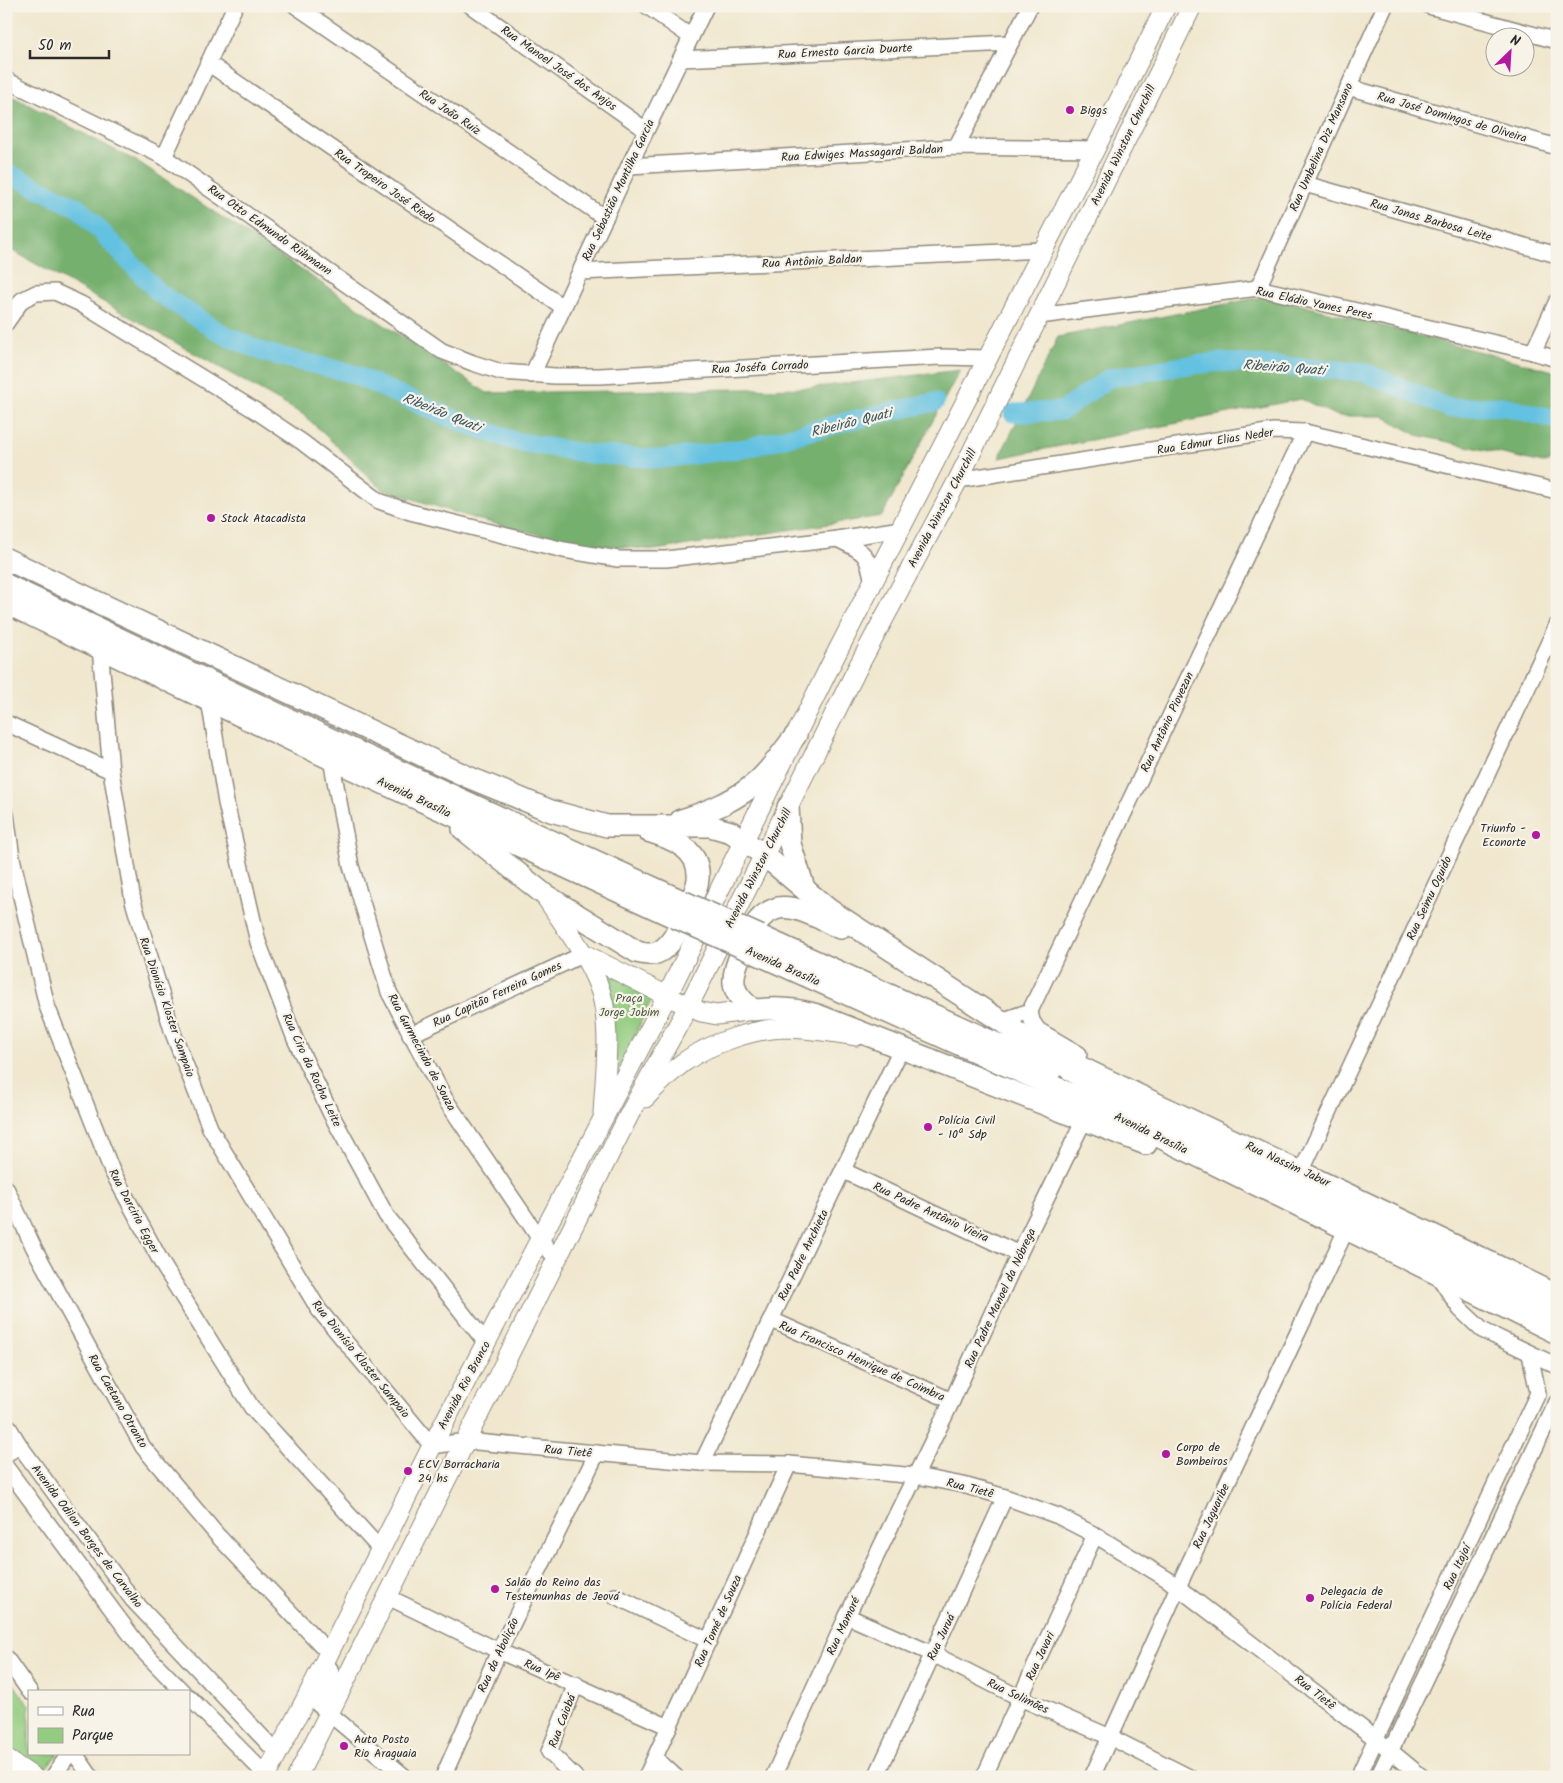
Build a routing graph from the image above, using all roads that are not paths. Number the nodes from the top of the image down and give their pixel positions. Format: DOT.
graph roads {
  1 [pos="235,6"];
  2 [pos="296,6"];
  3 [pos="471,6"];
  4 [pos="647,6"];
  5 [pos="706,6"];
  6 [pos="1030,6"];
  7 [pos="1166,6"];
  8 [pos="1192,6"];
  9 [pos="1385,6"];
  10 [pos="1429,6"];
  11 [pos="691,37"];
  12 [pos="1557,42"];
  13 [pos="1010,43"];
  14 [pos="680,59"];
  15 [pos="208,63"];
  16 [pos="6,80"];
  17 [pos="1348,87"];
  18 [pos="646,130"];
  19 [pos="956,147"];
  20 [pos="1557,147"];
  21 [pos="1095,148"];
  22 [pos="164,156"];
  23 [pos="629,166"];
  24 [pos="1107,175"];
  25 [pos="1305,184"];
  26 [pos="605,218"];
  27 [pos="1043,250"];
  28 [pos="1557,255"];
  29 [pos="580,272"];
  30 [pos="1258,288"];
  31 [pos="1557,301"];
  32 [pos="563,307"];
  33 [pos="1039,316"];
  34 [pos="6,323"];
  35 [pos="1533,352"];
  36 [pos="988,358"];
  37 [pos="1557,359"];
  38 [pos="532,375"];
  39 [pos="1305,432"];
  40 [pos="958,480"];
  41 [pos="1557,491"];
  42 [pos="901,529"];
  43 [pos="837,540"];
  44 [pos="6,559"];
  45 [pos="873,584"];
  46 [pos="6,585"];
  47 [pos="6,603"];
  48 [pos="1557,625"];
  49 [pos="100,648"];
  50 [pos="278,686"];
  51 [pos="208,700"];
  52 [pos="6,723"];
  53 [pos="796,736"];
  54 [pos="364,755"];
  55 [pos="331,759"];
  56 [pos="111,771"];
  57 [pos="430,804"];
  58 [pos="788,807"];
  59 [pos="6,814"];
  60 [pos="659,826"];
  61 [pos="636,827"];
  62 [pos="744,840"];
  63 [pos="764,855"];
  64 [pos="805,891"];
  65 [pos="545,895"];
  66 [pos="678,909"];
  67 [pos="756,944"];
  68 [pos="894,951"];
  69 [pos="584,954"];
  70 [pos="667,996"];
  71 [pos="688,1007"];
  72 [pos="753,1010"];
  73 [pos="1030,1011"];
  74 [pos="1001,1021"];
  75 [pos="410,1035"];
  76 [pos="897,1046"];
  77 [pos="1099,1082"];
  78 [pos="631,1111"];
  79 [pos="603,1119"];
  80 [pos="1084,1120"];
  81 [pos="1302,1170"];
  82 [pos="844,1171"];
  83 [pos="6,1188"];
  84 [pos="1265,1190"];
  85 [pos="10,1206"];
  86 [pos="1346,1230"];
  87 [pos="540,1239"];
  88 [pos="1019,1254"];
  89 [pos="557,1260"];
  90 [pos="1436,1273"];
  91 [pos="1557,1292"];
  92 [pos="1524,1296"];
  93 [pos="1557,1303"];
  94 [pos="1557,1311"];
  95 [pos="772,1320"];
  96 [pos="1557,1333"];
  97 [pos="486,1343"];
  98 [pos="1530,1354"];
  99 [pos="1557,1366"];
  100 [pos="1538,1393"];
  101 [pos="952,1401"];
  102 [pos="1557,1401"];
  103 [pos="6,1423"];
  104 [pos="466,1441"];
  105 [pos="20,1446"];
  106 [pos="432,1446"];
  107 [pos="6,1454"];
  108 [pos="597,1454"];
  109 [pos="702,1463"];
  110 [pos="789,1464"];
  111 [pos="6,1467"];
  112 [pos="916,1476"];
  113 [pos="1006,1497"];
  114 [pos="1095,1535"];
  115 [pos="380,1549"];
  116 [pos="1178,1587"];
  117 [pos="615,1596"];
  118 [pos="388,1597"];
  119 [pos="132,1599"];
  120 [pos="112,1612"];
  121 [pos="847,1616"];
  122 [pos="709,1641"];
  123 [pos="498,1651"];
  124 [pos="933,1654"];
  125 [pos="6,1658"];
  126 [pos="327,1658"];
  127 [pos="576,1684"];
  128 [pos="29,1690"];
  129 [pos="182,1690"];
  130 [pos="190,1698"];
  131 [pos="1020,1698"];
  132 [pos="329,1712"];
  133 [pos="669,1727"];
  134 [pos="1110,1737"];
  135 [pos="1376,1739"];
  136 [pos="1390,1750"];
  137 [pos="278,1754"];
  138 [pos="68,1756"];
  139 [pos="76,1756"];
  140 [pos="655,1758"];
  141 [pos="6,1759"];
  142 [pos="266,1776"];
  143 [pos="34,1777"];
  144 [pos="53,1777"];
  145 [pos="91,1777"];
  146 [pos="297,1777"];
  147 [pos="405,1777"];
  148 [pos="443,1777"];
  149 [pos="575,1777"];
  150 [pos="646,1777"];
  151 [pos="676,1777"];
  152 [pos="773,1777"];
  153 [pos="876,1777"];
  154 [pos="984,1777"];
  155 [pos="1092,1777"];
  156 [pos="1189,1777"];
  157 [pos="1358,1777"];
  158 [pos="1378,1777"];
  159 [pos="1422,1777"];
  1 -- 15 [label="street"];
  2 -- 26 [label="street, Rua João Ruiz"];
  3 -- 18 [label="street, Rua Manoel José dos Anjos"];
  4 -- 11 [label="street"];
  5 -- 11 [label="street, Rua Sebastião Montilha Garcia"];
  6 -- 13 [label="street"];
  7 -- 21 [label="main road, Avenida Winston Churchill"];
  8 -- 24 [label="main road, Avenida Winston Churchill"];
  9 -- 17 [label="street, Rua Umbelina Diz Mansano"];
  10 -- 12 [label="street"];
  11 -- 14 [label="street, Rua Sebastião Montilha Garcia"];
  13 -- 14 [label="street, Rua Ernesto Garcia Duarte"];
  13 -- 19 [label="street"];
  14 -- 18 [label="street, Rua Sebastião Montilha Garcia"];
  15 -- 22 [label="street"];
  15 -- 32 [label="street, Rua Tropeiro José Riedo"];
  16 -- 22 [label="street, Rua Otto Edmundo Riihmann"];
  17 -- 20 [label="street, Rua José Domingos de Oliveira"];
  17 -- 25 [label="street, Rua Umbelina Diz Mansano"];
  18 -- 23 [label="street, Rua Sebastião Montilha Garcia"];
  19 -- 21 [label="street, Rua Edwiges Massagardi Baldan"];
  19 -- 23 [label="street, Rua Edwiges Massagardi Baldan"];
  21 -- 24 [label="main road"];
  21 -- 27 [label="main road, Avenida Winston Churchill"];
  22 -- 38 [label="street, Rua Otto Edmundo Riihmann"];
  23 -- 26 [label="street, Rua Sebastião Montilha Garcia"];
  24 -- 33 [label="main road, Avenida Winston Churchill"];
  25 -- 28 [label="street, Rua Jonas Barbosa Leite"];
  25 -- 30 [label="street, Rua Umbelina Diz Mansano"];
  26 -- 29 [label="street, Rua Sebastião Montilha Garcia"];
  27 -- 29 [label="street, Rua Antônio Baldan"];
  27 -- 36 [label="main road, Avenida Winston Churchill"];
  29 -- 32 [label="street, Rua Sebastião Montilha Garcia"];
  30 -- 33 [label="street, Rua Eládio Yanes Peres"];
  30 -- 35 [label="street, Rua Eládio Yanes Peres"];
  31 -- 35 [label="street"];
  32 -- 38 [label="street, Rua Sebastião Montilha Garcia"];
  33 -- 40 [label="main road, Avenida Winston Churchill"];
  34 -- 43 [label="street"];
  35 -- 37 [label="street, Rua Eládio Yanes Peres"];
  36 -- 38 [label="street, Rua Joséfa Corrado"];
  36 -- 42 [label="main road, Avenida Winston Churchill"];
  39 -- 40 [label="street, Rua Edmur Elias Neder"];
  39 -- 41 [label="street, Rua Edmur Elias Neder"];
  39 -- 73 [label="street, Rua Antônio Piovezan"];
  40 -- 58 [label="main road, Avenida Winston Churchill"];
  42 -- 43 [label="street"];
  42 -- 45 [label="main road, Avenida Winston Churchill"];
  43 -- 45 [label="street"];
  44 -- 50 [label="highway"];
  45 -- 53 [label="main road, Avenida Winston Churchill"];
  46 -- 54 [label="highway, Avenida Brasília"];
  47 -- 49 [label="highway, Avenida Brasília"];
  48 -- 81 [label="street, Rua Seimu Oguido"];
  49 -- 51 [label="highway, Avenida Brasília"];
  49 -- 56 [label="street, Rua Dionísio Kloster Sampaio"];
  50 -- 54 [label="highway"];
  50 -- 61 [label="highway"];
  51 -- 55 [label="highway, Avenida Brasília"];
  51 -- 97 [label="street, Rua Ciro da Rocha Leite"];
  52 -- 56 [label="street"];
  53 -- 60 [label="highway"];
  53 -- 62 [label="main road, Avenida Winston Churchill"];
  54 -- 66 [label="highway, Avenida Brasília"];
  55 -- 57 [label="highway, Avenida Brasília"];
  55 -- 75 [label="street, Rua Gurmecindo de Souza"];
  56 -- 106 [label="street, Rua Dionísio Kloster Sampaio"];
  57 -- 65 [label="highway"];
  57 -- 66 [label="highway, Avenida Brasília"];
  58 -- 63 [label="main road, Avenida Winston Churchill"];
  58 -- 64 [label="highway"];
  59 -- 115 [label="street, Rua Darcirio Egger"];
  60 -- 61 [label="highway"];
  60 -- 62 [label="highway"];
  61 -- 65 [label="highway"];
  62 -- 63 [label="highway"];
  62 -- 70 [label="main road, Avenida Winston Churchill"];
  63 -- 64 [label="highway"];
  63 -- 71 [label="main road, Avenida Winston Churchill"];
  64 -- 68 [label="highway"];
  65 -- 69 [label="main road"];
  66 -- 67 [label="highway, Avenida Brasília, bridge"];
  67 -- 77 [label="highway, Avenida Brasília"];
  67 -- 84 [label="highway, Avenida Brasília"];
  68 -- 72 [label="highway"];
  68 -- 74 [label="highway"];
  69 -- 70 [label="main road"];
  69 -- 75 [label="street, Rua Capitão Ferreira Gomes"];
  69 -- 79 [label="main road"];
  70 -- 71 [label="main road"];
  70 -- 79 [label="main road, Avenida Rio Branco"];
  71 -- 72 [label="main road"];
  71 -- 78 [label="main road, Avenida Rio Branco"];
  72 -- 76 [label="highway"];
  73 -- 74 [label="street"];
  73 -- 77 [label="street"];
  74 -- 77 [label="highway"];
  75 -- 87 [label="street, Rua Gurmecindo de Souza"];
  76 -- 78 [label="main road"];
  76 -- 80 [label="highway"];
  76 -- 82 [label="street, Rua Padre Anchieta"];
  77 -- 81 [label="street, Rua Nassim Jabur"];
  77 -- 92 [label="highway, Avenida Brasília"];
  78 -- 89 [label="main road, Avenida Rio Branco"];
  79 -- 87 [label="main road, Avenida Rio Branco"];
  80 -- 84 [label="highway"];
  80 -- 88 [label="street, Rua Padre Manoel da Nóbrega"];
  81 -- 91 [label="street, Rua Nassim Jabur"];
  82 -- 88 [label="street, Rua Padre Antônio Vieira"];
  82 -- 95 [label="street, Rua Padre Anchieta"];
  83 -- 85 [label="street, Rua Caetano Otranto"];
  84 -- 86 [label="highway, Avenida Brasília"];
  85 -- 126 [label="street, Rua Caetano Otranto"];
  86 -- 90 [label="highway, Avenida Brasília"];
  86 -- 116 [label="street, Rua Jaguaribe"];
  87 -- 89 [label="street, Rua Gurmecindo de Souza"];
  87 -- 97 [label="main road, Avenida Rio Branco"];
  88 -- 101 [label="street, Rua Padre Manoel da Nóbrega"];
  89 -- 104 [label="main road, Avenida Rio Branco"];
  90 -- 96 [label="highway, Avenida Brasília"];
  90 -- 98 [label="street"];
  92 -- 93 [label="highway"];
  92 -- 94 [label="highway, Avenida Brasília"];
  95 -- 101 [label="street, Rua Francisco Henrique de Coimbra"];
  95 -- 109 [label="street, Rua Padre Anchieta"];
  97 -- 106 [label="main road, Avenida Rio Branco"];
  98 -- 99 [label="street"];
  98 -- 100 [label="street"];
  100 -- 102 [label="street"];
  100 -- 135 [label="street, Rua Itajaí"];
  101 -- 112 [label="street, Rua Padre Manoel da Nóbrega"];
  102 -- 136 [label="street, Rua Itajaí"];
  103 -- 105 [label="street, Avenida Odilon Borges de Carvalho"];
  104 -- 106 [label="street, Rua Tietê"];
  104 -- 108 [label="street, Rua Tietê"];
  104 -- 118 [label="main road, Avenida Rio Branco"];
  105 -- 107 [label="street"];
  105 -- 119 [label="street, Avenida Odilon Borges de Carvalho"];
  106 -- 115 [label="main road, Avenida Rio Branco"];
  108 -- 109 [label="street, Rua Tietê"];
  108 -- 123 [label="street, Rua da Abolição"];
  109 -- 110 [label="street, Rua Tietê"];
  110 -- 112 [label="street, Rua Tietê"];
  110 -- 122 [label="street, Rua Tomé de Souza"];
  111 -- 120 [label="street, Avenida Odilon Borges de Carvalho"];
  112 -- 113 [label="street, Rua Tietê"];
  112 -- 121 [label="street, Rua Mamoré"];
  113 -- 114 [label="street, Rua Tietê"];
  113 -- 124 [label="street, Rua Juruá"];
  114 -- 116 [label="street, Rua Tietê"];
  114 -- 131 [label="street, Rua Javari"];
  115 -- 126 [label="main road, Avenida Rio Branco"];
  116 -- 134 [label="street, Rua Jaguaribe"];
  116 -- 135 [label="street, Rua Tietê"];
  117 -- 122 [label="street"];
  118 -- 123 [label="street, Rua Ipê"];
  118 -- 132 [label="main road, Avenida Rio Branco"];
  119 -- 120 [label="street"];
  119 -- 137 [label="street, Avenida Odilon Borges de Carvalho"];
  120 -- 129 [label="street, Avenida Odilon Borges de Carvalho"];
  121 -- 124 [label="street, Rua Solimões"];
  121 -- 152 [label="street, Rua Mamoré"];
  122 -- 133 [label="street, Rua Tomé de Souza"];
  123 -- 127 [label="street, Rua Ipê"];
  123 -- 148 [label="street, Rua da Abolição"];
  124 -- 131 [label="street, Rua Solimões"];
  124 -- 153 [label="street, Rua Juruá"];
  125 -- 128 [label="street"];
  126 -- 132 [label="street"];
  126 -- 137 [label="main road, Avenida Rio Branco"];
  127 -- 133 [label="street, Rua Ipê"];
  127 -- 149 [label="street, Rua Caiobá"];
  130 -- 142 [label="street"];
  131 -- 134 [label="street, Rua Solimões"];
  131 -- 154 [label="street, Rua Javari"];
  132 -- 146 [label="main road, Avenida Rio Branco"];
  132 -- 147 [label="street"];
  133 -- 140 [label="street, Rua Tomé de Souza"];
  134 -- 155 [label="street, Rua Jaguaribe"];
  134 -- 156 [label="street, Rua Solimões"];
  135 -- 136 [label="street, Rua Tietê"];
  135 -- 157 [label="street, Rua Itajaí"];
  136 -- 158 [label="street, Rua Itajaí"];
  136 -- 159 [label="street, Rua Tietê"];
  137 -- 142 [label="main road, Avenida Rio Branco"];
  138 -- 144 [label="street"];
  139 -- 145 [label="street"];
  140 -- 150 [label="street, Rua Tomé de Souza"];
  140 -- 151 [label="street"];
  141 -- 143 [label="main road"];
}
